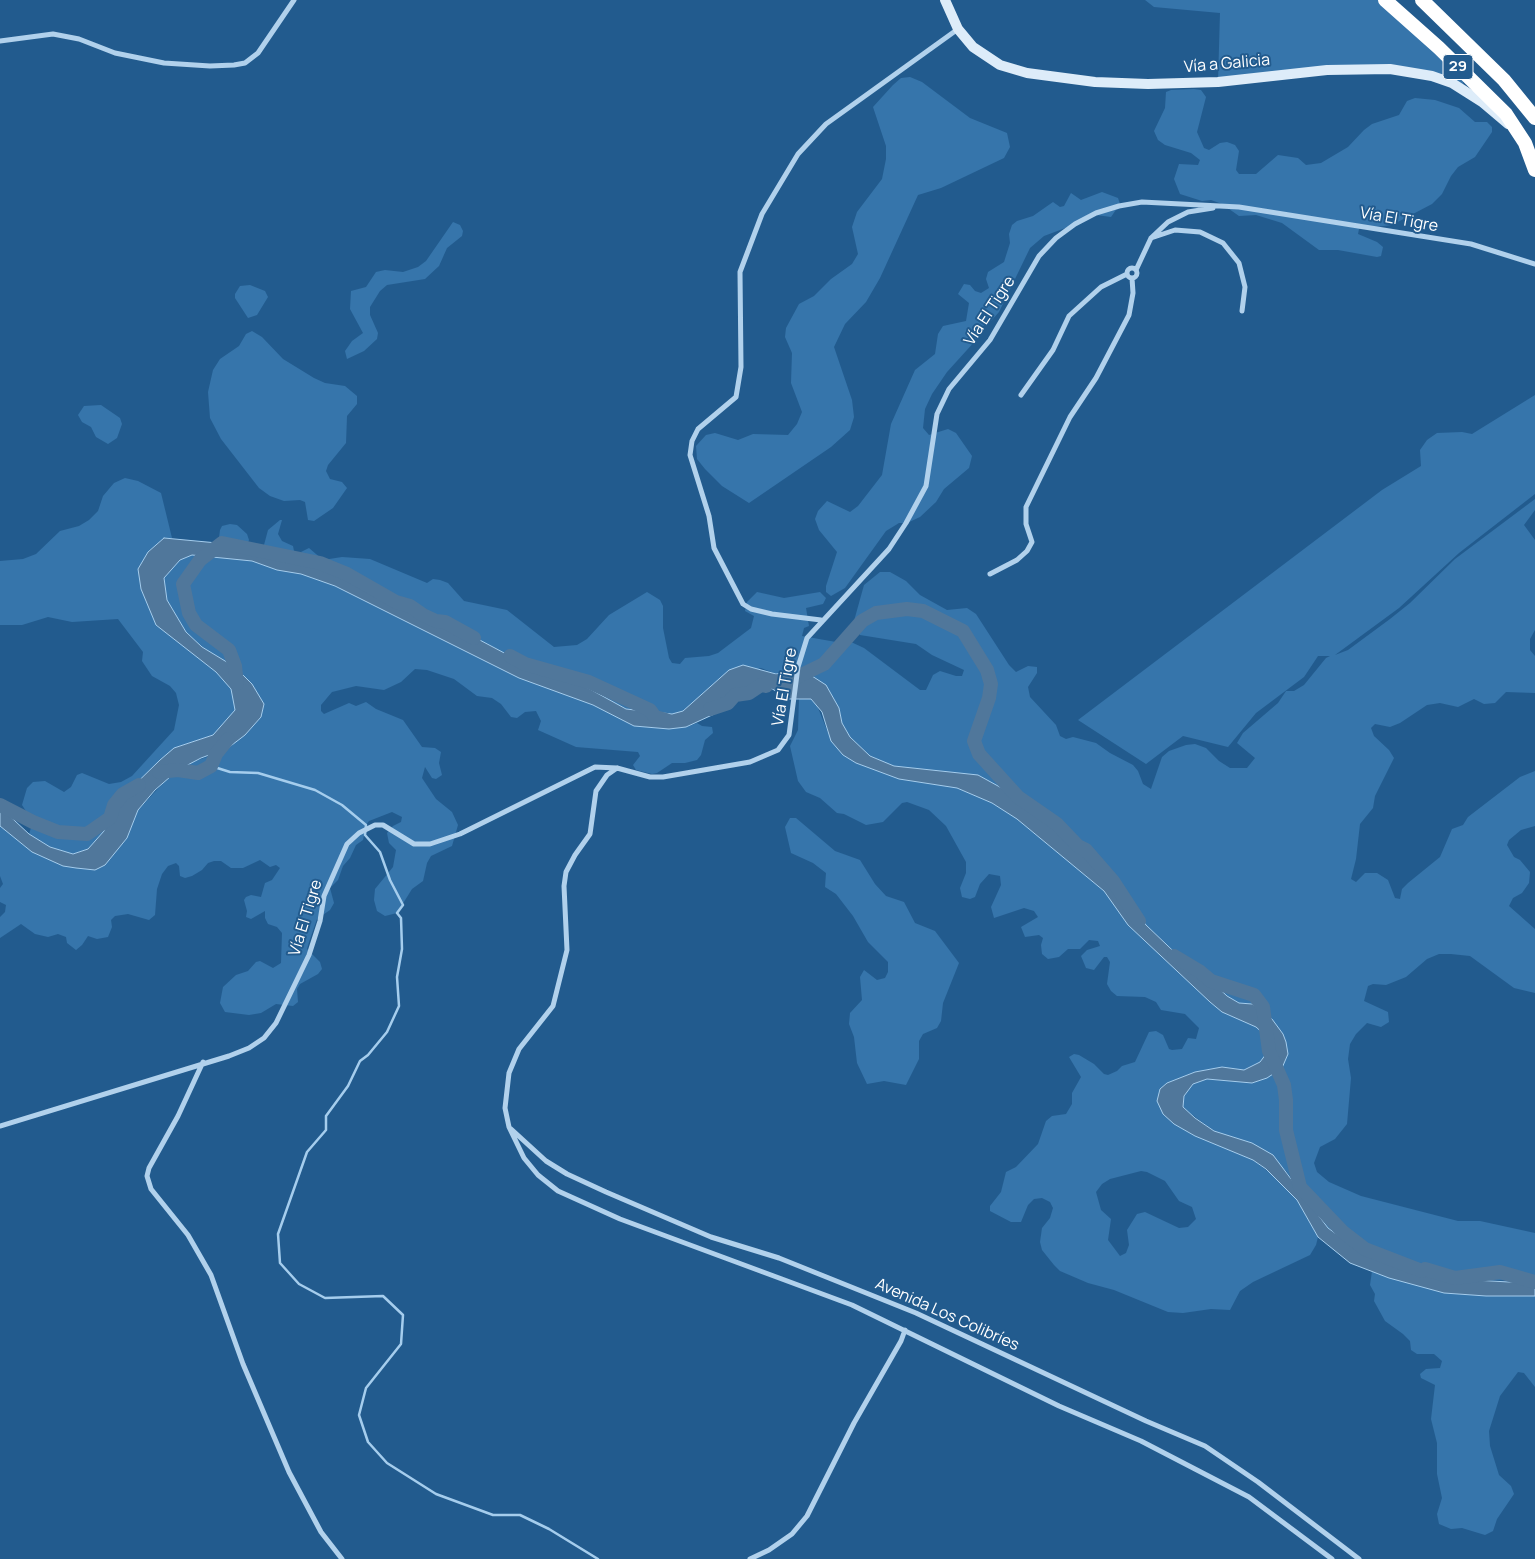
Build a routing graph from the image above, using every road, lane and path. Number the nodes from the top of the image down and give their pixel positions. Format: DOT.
graph roads {
  1 [pos="294,0"];
  2 [pos="945,0"];
  3 [pos="1385,0"];
  4 [pos="1422,0"];
  5 [pos="958,29"];
  6 [pos="0,41"];
  7 [pos="1535,118"];
  8 [pos="1524,141"];
  9 [pos="1535,170"];
  10 [pos="1239,207"];
  11 [pos="1151,238"];
  12 [pos="1534,263"];
  13 [pos="1136,270"];
  14 [pos="1130,276"];
  15 [pos="1242,311"];
  16 [pos="1020,395"];
  17 [pos="990,574"];
  18 [pos="821,620"];
  19 [pos="617,768"];
  20 [pos="203,1062"];
  21 [pos="0,1126"];
  22 [pos="509,1127"];
  23 [pos="905,1330"];
  24 [pos="342,1559"];
  25 [pos="750,1559"];
  26 [pos="1332,1559"];
  27 [pos="1358,1559"];
  1 -- 6 [label="street"];
  2 -- 5 [label="street, Vía a Galicia"];
  3 -- 8 [label="highway, 29"];
  4 -- 7 [label="highway, 29"];
  5 -- 8 [label="street, Vía a Galicia"];
  5 -- 18 [label="street"];
  8 -- 9 [label="highway, 29"];
  10 -- 11 [label="street"];
  10 -- 12 [label="street, Vía El Tigre"];
  10 -- 18 [label="street, Vía El Tigre"];
  11 -- 13 [label="street"];
  11 -- 15 [label="street"];
  13 -- 14 [label="street"];
  13 -- 14 [label="street"];
  14 -- 16 [label="street"];
  14 -- 17 [label="street"];
  18 -- 19 [label="street, Vía El Tigre"];
  19 -- 20 [label="street, Vía El Tigre"];
  19 -- 22 [label="street, Avenida Los Colibríes"];
  20 -- 21 [label="street, Vía El Tigre"];
  20 -- 24 [label="street"];
  22 -- 23 [label="street, Avenida Los Colibríes"];
  22 -- 27 [label="street, Avenida Los Colibríes"];
  23 -- 25 [label="street"];
  23 -- 26 [label="street, Avenida Los Colibríes"];
}
